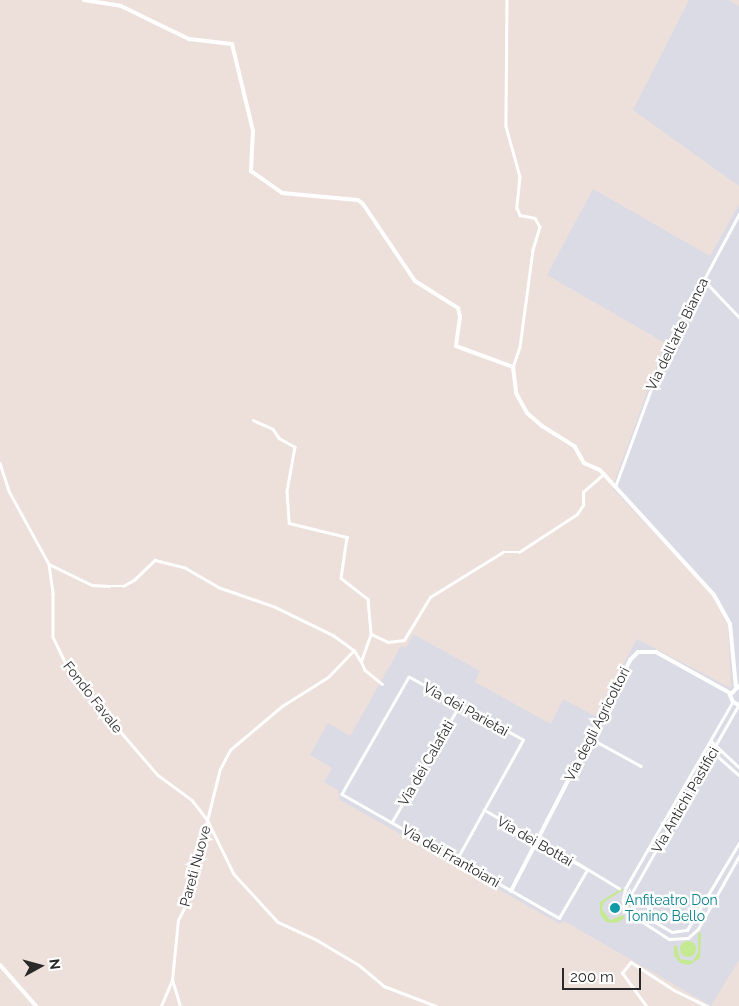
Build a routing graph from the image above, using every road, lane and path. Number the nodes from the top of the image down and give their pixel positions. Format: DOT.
graph roads {
  1 [pos="84,0"];
  2 [pos="507,0"];
  3 [pos="739,214"];
  4 [pos="703,280"];
  5 [pos="739,317"];
  6 [pos="514,367"];
  7 [pos="253,420"];
  8 [pos="0,463"];
  9 [pos="604,474"];
  10 [pos="614,487"];
  11 [pos="49,564"];
  12 [pos="371,634"];
  13 [pos="354,650"];
  14 [pos="361,661"];
  15 [pos="382,684"];
  16 [pos="737,686"];
  17 [pos="730,694"];
  18 [pos="732,702"];
  19 [pos="460,704"];
  20 [pos="739,705"];
  21 [pos="590,738"];
  22 [pos="711,741"];
  23 [pos="716,746"];
  24 [pos="707,747"];
  25 [pos="712,752"];
  26 [pos="641,766"];
  27 [pos="739,766"];
  28 [pos="739,775"];
  29 [pos="342,794"];
  30 [pos="484,810"];
  31 [pos="207,819"];
  32 [pos="392,822"];
  33 [pos="537,841"];
  34 [pos="739,844"];
  35 [pos="735,851"];
  36 [pos="739,854"];
  37 [pos="457,859"];
  38 [pos="588,870"];
  39 [pos="619,888"];
  40 [pos="512,891"];
  41 [pos="0,965"];
  42 [pos="172,980"];
  43 [pos="36,1006"];
  44 [pos="162,1006"];
  45 [pos="180,1006"];
  46 [pos="436,1006"];
  47 [pos="646,1006"];
  48 [pos="707,1006"];
  1 -- 6 [label="street"];
  2 -- 6 [label="street"];
  3 -- 4 [label="street, Via dell'arte Bianca"];
  4 -- 5 [label="street"];
  4 -- 10 [label="street, Via dell'arte Bianca"];
  6 -- 9 [label="street"];
  7 -- 12 [label="street"];
  8 -- 11 [label="street, Fondo Favale"];
  9 -- 10 [label="street"];
  9 -- 12 [label="street"];
  10 -- 16 [label="street"];
  11 -- 13 [label="street"];
  11 -- 31 [label="street, Fondo Favale"];
  12 -- 14 [label="street"];
  13 -- 14 [label="street"];
  13 -- 31 [label="street"];
  14 -- 15 [label="street"];
  16 -- 17 [label="street"];
  17 -- 18 [label="street"];
  17 -- 21 [label="street, Via degli Agricoltori"];
  18 -- 20 [label="street"];
  18 -- 22 [label="street, Via Antichi Pastifici"];
  19 -- 29 [label="street, Via dei Parietai"];
  19 -- 30 [label="street, Via dei Parietai"];
  19 -- 32 [label="street, Via dei Calafati"];
  20 -- 23 [label="street, Via Antichi Pastifici"];
  21 -- 26 [label="street"];
  21 -- 33 [label="street, Via degli Agricoltori"];
  22 -- 23 [label="street"];
  22 -- 24 [label="street, Via Antichi Pastifici"];
  23 -- 25 [label="street, Via Antichi Pastifici"];
  23 -- 27 [label="street"];
  24 -- 25 [label="street"];
  24 -- 36 [label="street, Via Antichi Pastifici"];
  25 -- 28 [label="street"];
  25 -- 35 [label="street, Via Antichi Pastifici"];
  29 -- 32 [label="street, Via dei Frantoiani"];
  30 -- 33 [label="street, Via dei Bottai"];
  30 -- 37 [label="street"];
  31 -- 42 [label="street, Pareti Nuove"];
  31 -- 46 [label="street, Pareti Nuove"];
  32 -- 37 [label="street, Via dei Frantoiani"];
  33 -- 38 [label="street, Via dei Bottai"];
  33 -- 40 [label="street, Via degli Agricoltori"];
  34 -- 35 [label="street"];
  35 -- 36 [label="street"];
  37 -- 40 [label="street, Via dei Frantoiani"];
  38 -- 39 [label="street, Via dei Bottai"];
  38 -- 40 [label="street, Via dei Frantoiani"];
  41 -- 43 [label="street"];
  42 -- 44 [label="street"];
  42 -- 45 [label="street, Pareti Nuove"];
  47 -- 48 [label="street"];
}
